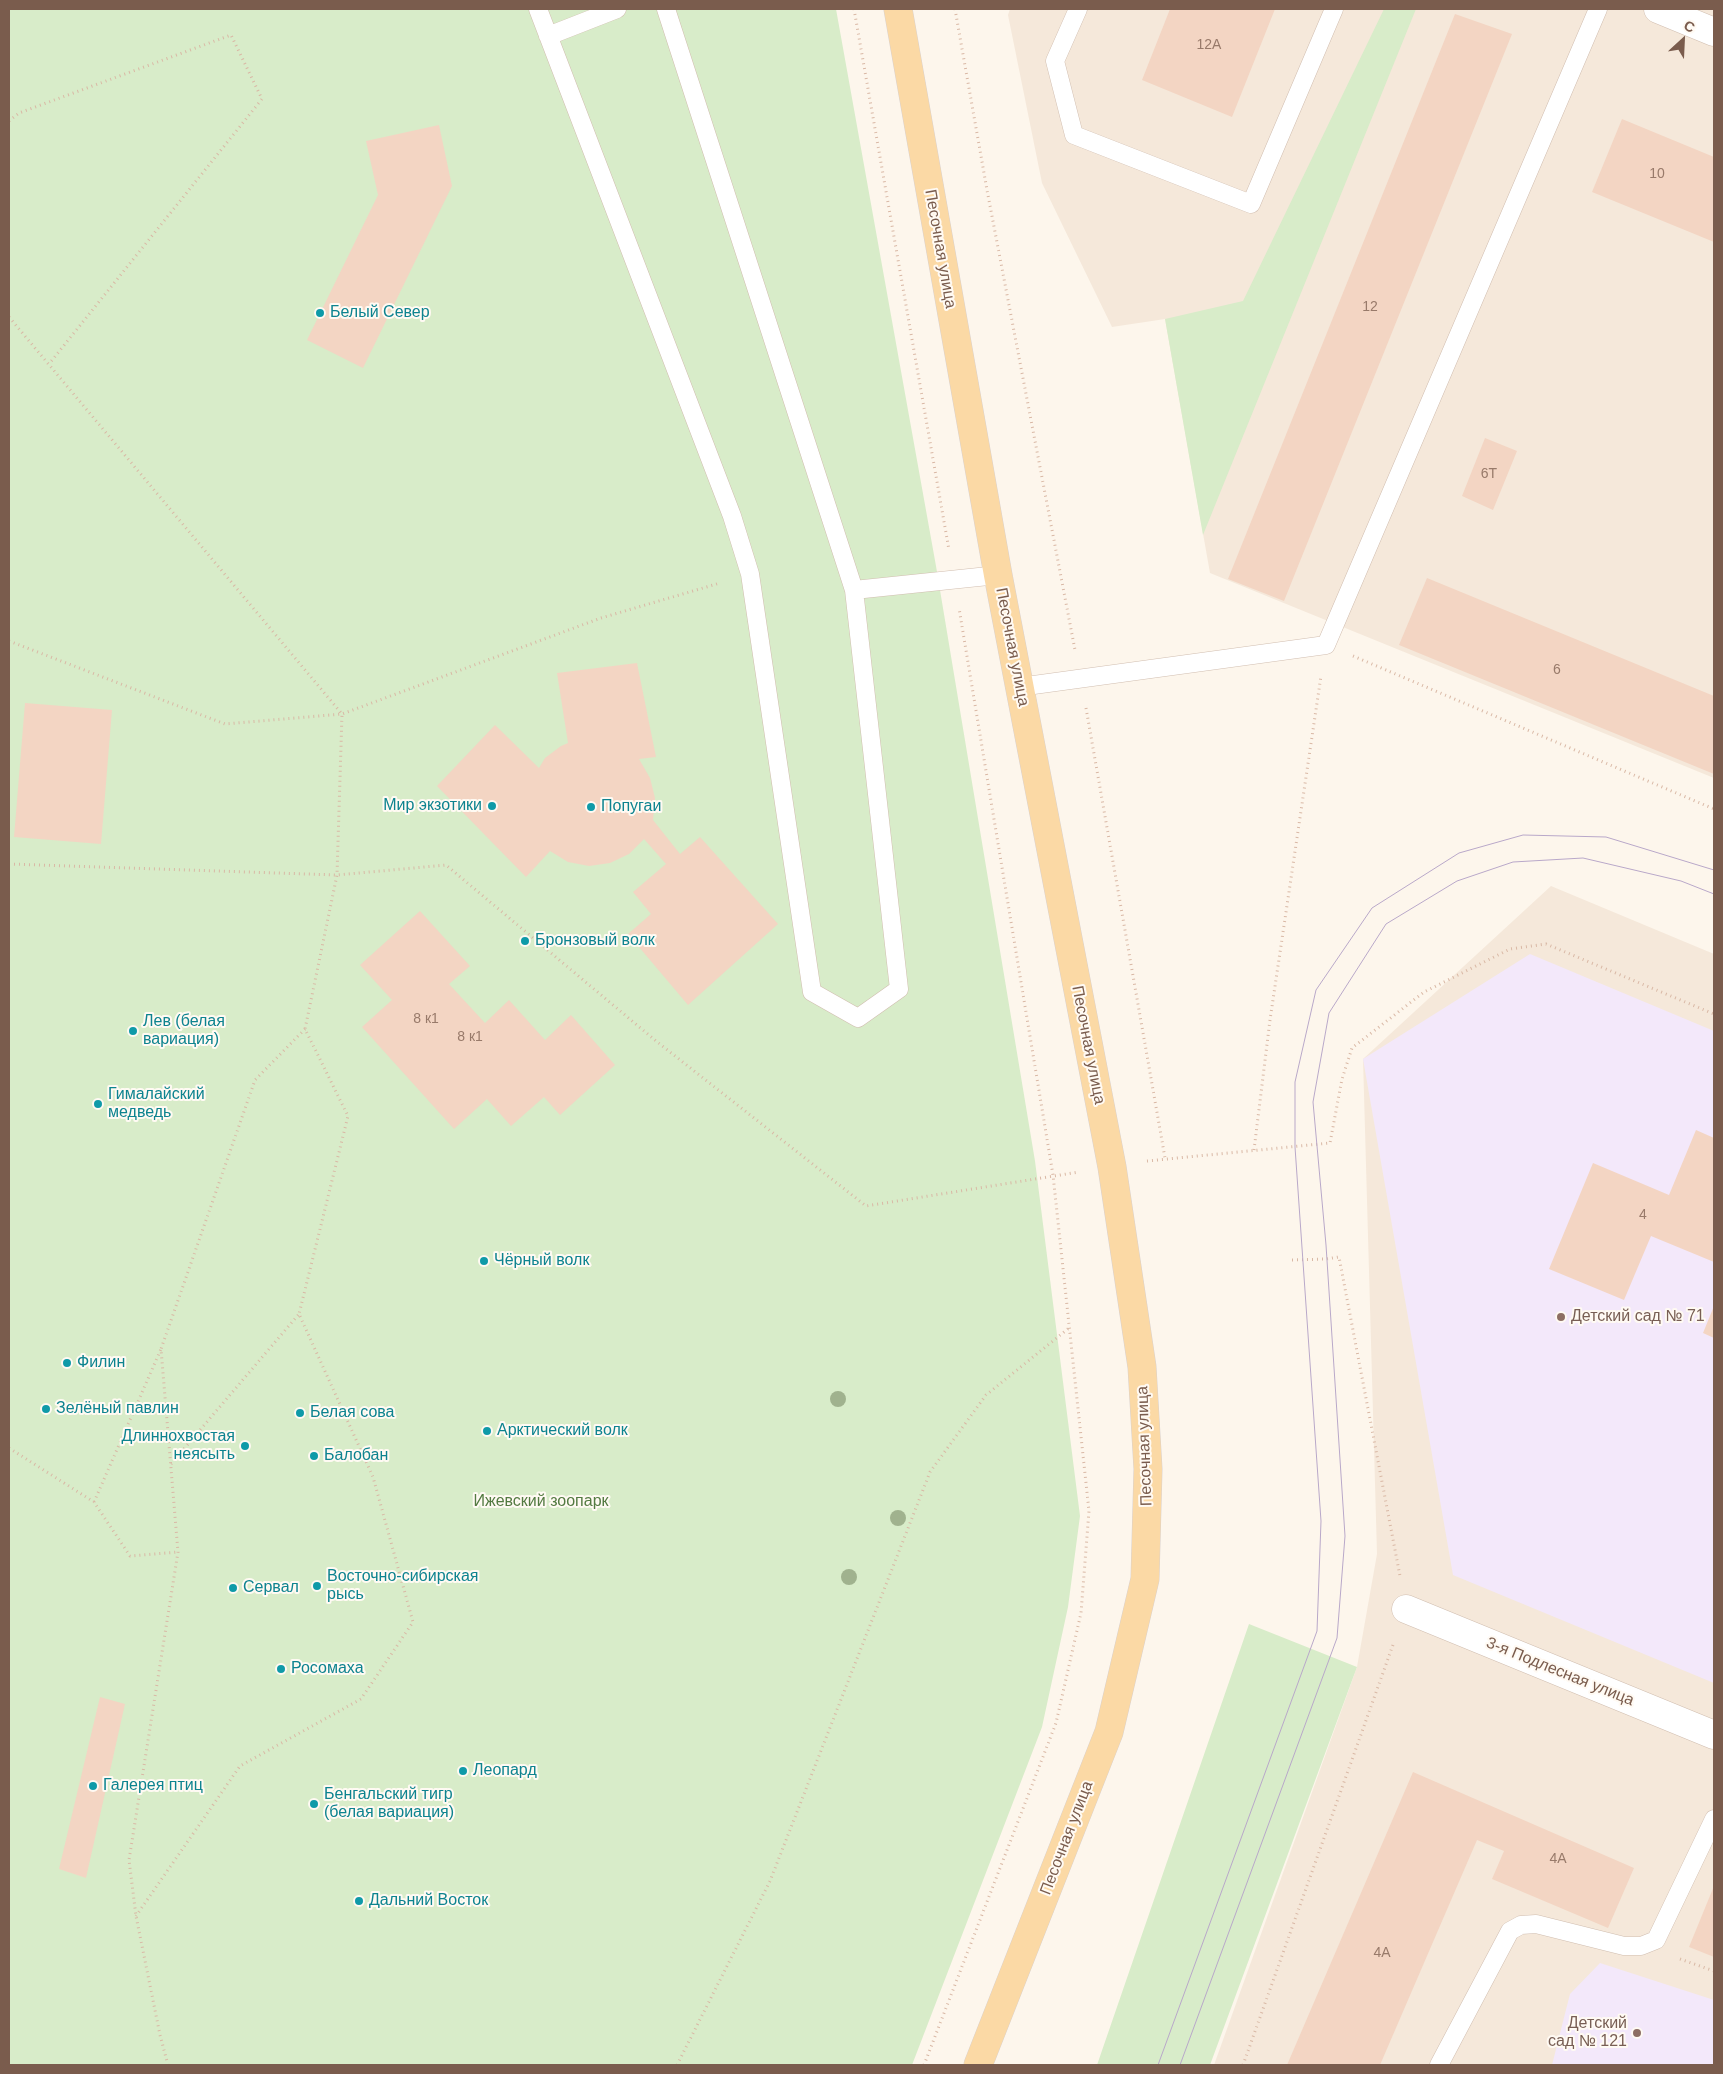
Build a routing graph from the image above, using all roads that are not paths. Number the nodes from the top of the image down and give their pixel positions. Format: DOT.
graph roads {
  1 [pos="538,9"];
  2 [pos="617,9"];
  3 [pos="666,9"];
  4 [pos="898,9"];
  5 [pos="1078,9"];
  6 [pos="1334,9"];
  7 [pos="1598,9"];
  8 [pos="1658,9"];
  9 [pos="1714,32"];
  10 [pos="548,36"];
  11 [pos="998,575"];
  12 [pos="854,590"];
  13 [pos="1020,687"];
  14 [pos="1406,1609"];
  15 [pos="1714,1735"];
  16 [pos="1714,1819"];
  17 [pos="978,2065"];
  18 [pos="1439,2065"];
  1 -- 10 [label="lane"];
  2 -- 10 [label="lane"];
  3 -- 12 [label="lane"];
  4 -- 11 [label="main road, Песочная улица"];
  5 -- 6 [label="lane"];
  7 -- 13 [label="lane"];
  8 -- 9 [label="street"];
  10 -- 12 [label="lane"];
  11 -- 12 [label="lane"];
  11 -- 13 [label="main road, Песочная улица"];
  13 -- 17 [label="main road, Песочная улица"];
  14 -- 15 [label="street, 3-я Подлесная улица"];
  16 -- 18 [label="lane"];
}
